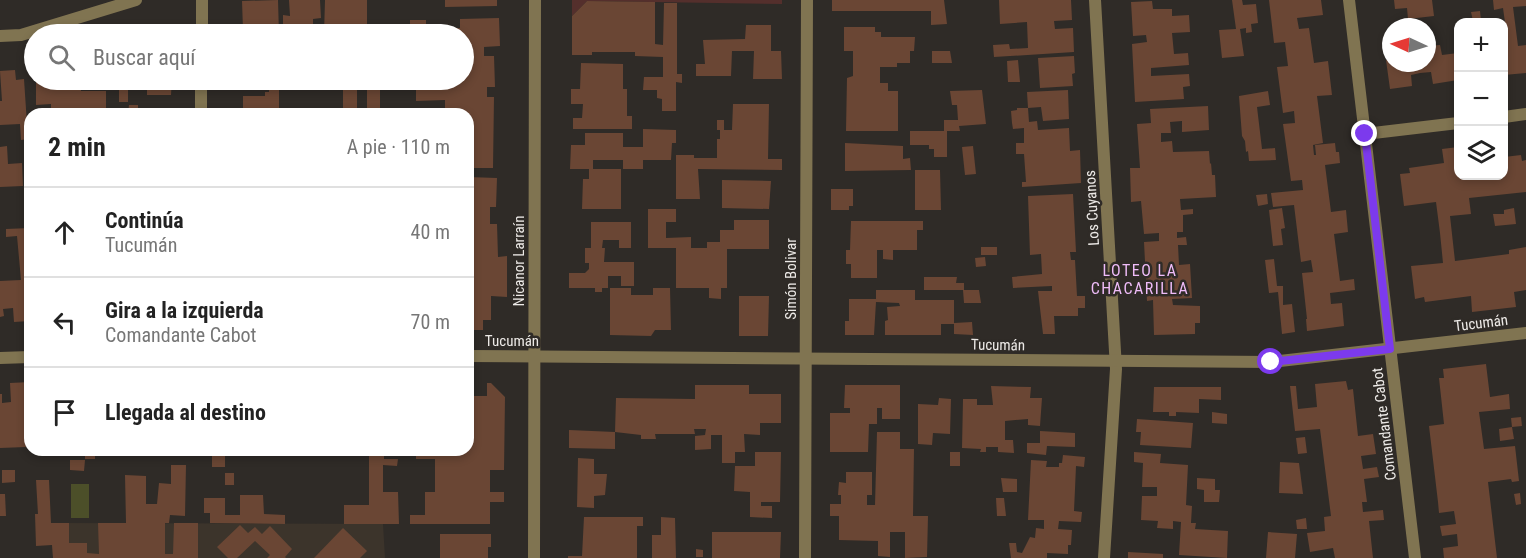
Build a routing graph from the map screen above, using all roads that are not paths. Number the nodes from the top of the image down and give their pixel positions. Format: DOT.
graph roads {
  1 [pos="136,0"];
  2 [pos="202,0"];
  3 [pos="535,0"];
  4 [pos="807,0"];
  5 [pos="1095,0"];
  6 [pos="1349,0"];
  7 [pos="57,24"];
  8 [pos="202,24"];
  9 [pos="24,34"];
  10 [pos="0,36"];
  11 [pos="201,90"];
  12 [pos="201,108"];
  13 [pos="1526,114"];
  14 [pos="1508,116"];
  15 [pos="1454,123"];
  16 [pos="1365,134"];
  17 [pos="1526,333"];
  18 [pos="1390,349"];
  19 [pos="474,356"];
  20 [pos="534,356"];
  21 [pos="24,357"];
  22 [pos="0,358"];
  23 [pos="806,358"];
  24 [pos="1115,361"];
  25 [pos="534,558"];
  26 [pos="805,558"];
  27 [pos="1104,558"];
  28 [pos="1415,558"];
  1 -- 7 [label="street"];
  2 -- 8 [label="street"];
  3 -- 20 [label="street, Nicanor Larraín"];
  4 -- 23 [label="street, Simón Bolivar"];
  5 -- 24 [label="street, Los Cuyanos"];
  6 -- 16 [label="street, Comandante Cabot"];
  9 -- 10 [label="street"];
  11 -- 12 [label="street"];
  13 -- 14 [label="street"];
  15 -- 16 [label="street"];
  16 -- 18 [label="street, Comandante Cabot"];
  17 -- 18 [label="street, Tucumán"];
  18 -- 24 [label="street, Tucumán"];
  18 -- 28 [label="street, Comandante Cabot"];
  19 -- 20 [label="street, Tucumán"];
  20 -- 23 [label="street, Tucumán"];
  20 -- 25 [label="street, Nicanor Larraín"];
  21 -- 22 [label="street"];
  23 -- 24 [label="street, Tucumán"];
  23 -- 26 [label="street, Simón Bolivar"];
  24 -- 27 [label="street, Los Cuyanos"];
}
